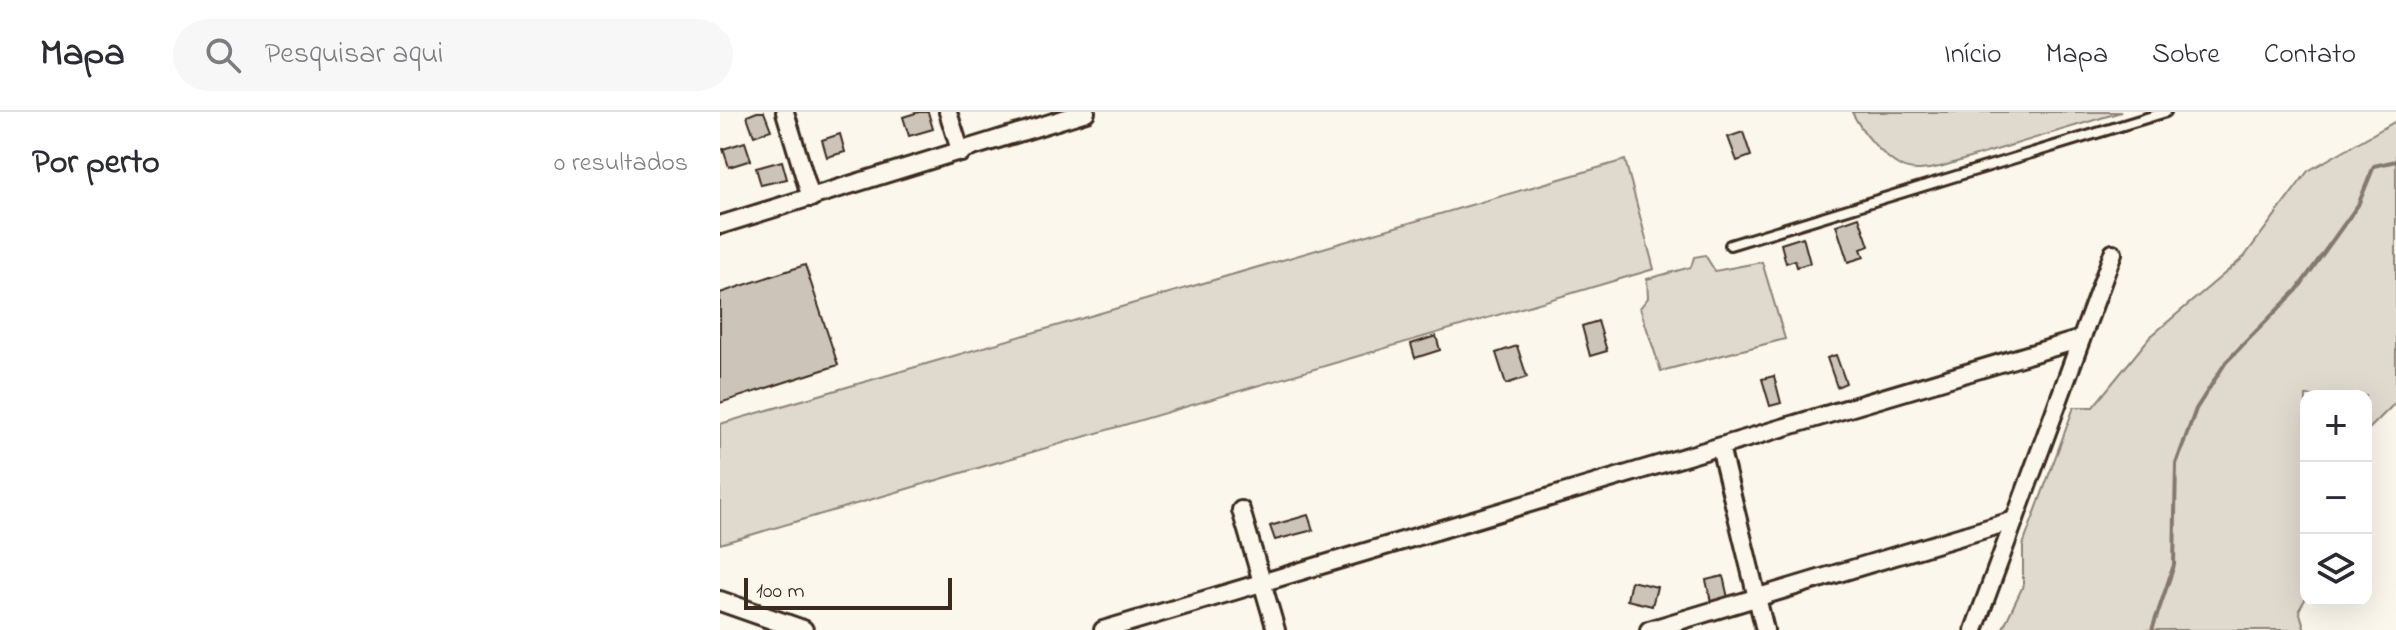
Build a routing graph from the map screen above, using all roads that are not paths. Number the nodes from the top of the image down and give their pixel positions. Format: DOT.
graph roads {
  1 [pos="785,112"];
  2 [pos="948,112"];
  3 [pos="1086,112"];
  4 [pos="2166,112"];
  5 [pos="961,153"];
  6 [pos="811,198"];
  7 [pos="720,225"];
  8 [pos="1730,245"];
  9 [pos="2113,253"];
  10 [pos="2081,339"];
  11 [pos="1720,447"];
  12 [pos="1241,510"];
  13 [pos="2015,520"];
  14 [pos="1262,583"];
  15 [pos="1756,598"];
  16 [pos="720,601"];
  17 [pos="803,630"];
  18 [pos="1103,630"];
  19 [pos="1276,630"];
  20 [pos="1649,630"];
  21 [pos="1765,630"];
  22 [pos="1974,630"];
  1 -- 6 [label="street"];
  2 -- 5 [label="street"];
  3 -- 5 [label="street"];
  4 -- 8 [label="lane"];
  5 -- 6 [label="street"];
  6 -- 7 [label="street"];
  9 -- 10 [label="street"];
  10 -- 11 [label="street"];
  10 -- 13 [label="street"];
  11 -- 14 [label="street"];
  11 -- 15 [label="street"];
  12 -- 14 [label="street"];
  13 -- 15 [label="street"];
  13 -- 22 [label="street"];
  14 -- 18 [label="street"];
  14 -- 19 [label="street"];
  15 -- 20 [label="street"];
  15 -- 21 [label="street"];
  16 -- 17 [label="street"];
}
